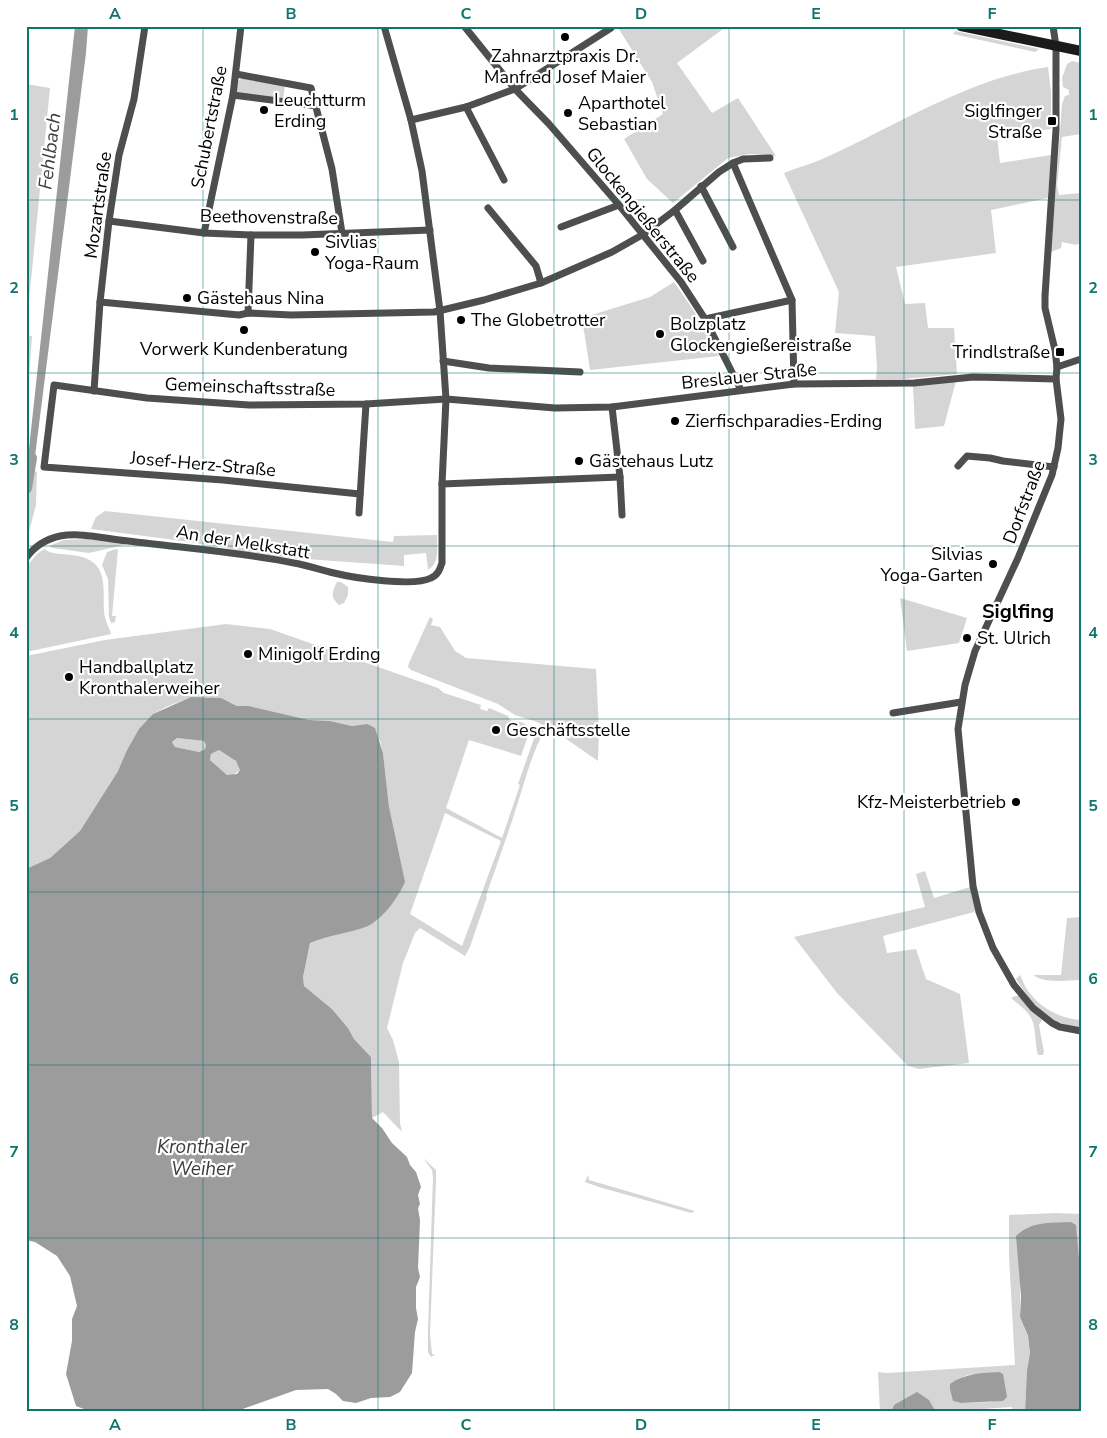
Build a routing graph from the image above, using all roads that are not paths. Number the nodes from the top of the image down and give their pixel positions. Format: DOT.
graph roads {
  1 [pos="145,26"];
  2 [pos="241,26"];
  3 [pos="384,26"];
  4 [pos="464,26"];
  5 [pos="961,26"];
  6 [pos="1053,26"];
  7 [pos="611,28"];
  8 [pos="1056,46"];
  9 [pos="1081,51"];
  10 [pos="236,74"];
  11 [pos="515,89"];
  12 [pos="233,95"];
  13 [pos="317,106"];
  14 [pos="466,106"];
  15 [pos="411,120"];
  16 [pos="770,158"];
  17 [pos="732,163"];
  18 [pos="504,180"];
  19 [pos="701,186"];
  20 [pos="619,205"];
  21 [pos="488,208"];
  22 [pos="675,210"];
  23 [pos="109,221"];
  24 [pos="561,227"];
  25 [pos="430,230"];
  26 [pos="204,233"];
  27 [pos="342,233"];
  28 [pos="251,235"];
  29 [pos="642,235"];
  30 [pos="733,247"];
  31 [pos="704,261"];
  32 [pos="541,283"];
  33 [pos="792,300"];
  34 [pos="100,302"];
  35 [pos="440,311"];
  36 [pos="248,313"];
  37 [pos="705,319"];
  38 [pos="1081,359"];
  39 [pos="443,361"];
  40 [pos="1057,366"];
  41 [pos="580,372"];
  42 [pos="1056,379"];
  43 [pos="794,384"];
  44 [pos="741,390"];
  45 [pos="94,391"];
  46 [pos="446,398"];
  47 [pos="366,404"];
  48 [pos="612,406"];
  49 [pos="958,466"];
  50 [pos="44,467"];
  51 [pos="1054,467"];
  52 [pos="620,477"];
  53 [pos="442,484"];
  54 [pos="360,494"];
  55 [pos="359,513"];
  56 [pos="622,515"];
  57 [pos="26,558"];
  58 [pos="962,702"];
  59 [pos="894,713"];
  60 [pos="1081,1031"];
  1 -- 23 [label="street, Mozartstraße"];
  2 -- 10 [label="street, Schubertstraße"];
  3 -- 15 [label="street"];
  4 -- 11 [label="street, Glockengießerstraße"];
  5 -- 8 [label="main road"];
  6 -- 8 [label="street"];
  7 -- 11 [label="street"];
  8 -- 9 [label="main road"];
  8 -- 40 [label="street, Dorfstraße"];
  10 -- 12 [label="street, Schubertstraße"];
  10 -- 13 [label="street"];
  11 -- 14 [label="street"];
  11 -- 20 [label="street, Glockengießerstraße"];
  12 -- 13 [label="street"];
  12 -- 26 [label="street, Schubertstraße"];
  13 -- 27 [label="street"];
  14 -- 15 [label="street"];
  14 -- 18 [label="street"];
  15 -- 25 [label="street"];
  16 -- 17 [label="street"];
  17 -- 19 [label="street"];
  17 -- 33 [label="street"];
  19 -- 22 [label="street"];
  19 -- 30 [label="street"];
  20 -- 24 [label="street"];
  20 -- 29 [label="street, Glockengießerstraße"];
  21 -- 32 [label="street"];
  22 -- 29 [label="street"];
  22 -- 31 [label="street"];
  23 -- 26 [label="street, Beethovenstraße"];
  23 -- 34 [label="street, Mozartstraße"];
  25 -- 27 [label="street, Beethovenstraße"];
  25 -- 35 [label="street"];
  26 -- 28 [label="street, Beethovenstraße"];
  27 -- 28 [label="street, Beethovenstraße"];
  28 -- 36 [label="street"];
  29 -- 32 [label="street"];
  29 -- 37 [label="street, Glockengießerstraße"];
  32 -- 35 [label="street"];
  33 -- 37 [label="street"];
  33 -- 43 [label="street"];
  34 -- 36 [label="street"];
  34 -- 45 [label="street, Mozartstraße"];
  35 -- 36 [label="street"];
  35 -- 39 [label="street"];
  37 -- 44 [label="street, Glockengießerstraße"];
  38 -- 40 [label="street"];
  39 -- 41 [label="street"];
  39 -- 46 [label="street"];
  40 -- 42 [label="street, Dorfstraße"];
  42 -- 43 [label="street, Breslauer Straße"];
  42 -- 51 [label="street, Dorfstraße"];
  43 -- 44 [label="street, Breslauer Straße"];
  44 -- 48 [label="street, Breslauer Straße"];
  45 -- 47 [label="street, Gemeinschaftsstraße"];
  45 -- 50 [label="street, Gemeinschaftsstraße"];
  46 -- 47 [label="street, Gemeinschaftsstraße"];
  46 -- 48 [label="street, Breslauer Straße"];
  46 -- 53 [label="street"];
  47 -- 54 [label="street"];
  48 -- 52 [label="street"];
  49 -- 51 [label="street"];
  50 -- 54 [label="street, Josef-Herz-Straße"];
  51 -- 58 [label="street, Dorfstraße"];
  52 -- 53 [label="street"];
  52 -- 56 [label="street"];
  53 -- 57 [label="street, An der Melkstatt"];
  54 -- 55 [label="street"];
  58 -- 59 [label="street"];
  58 -- 60 [label="street, Dorfstraße"];
}
